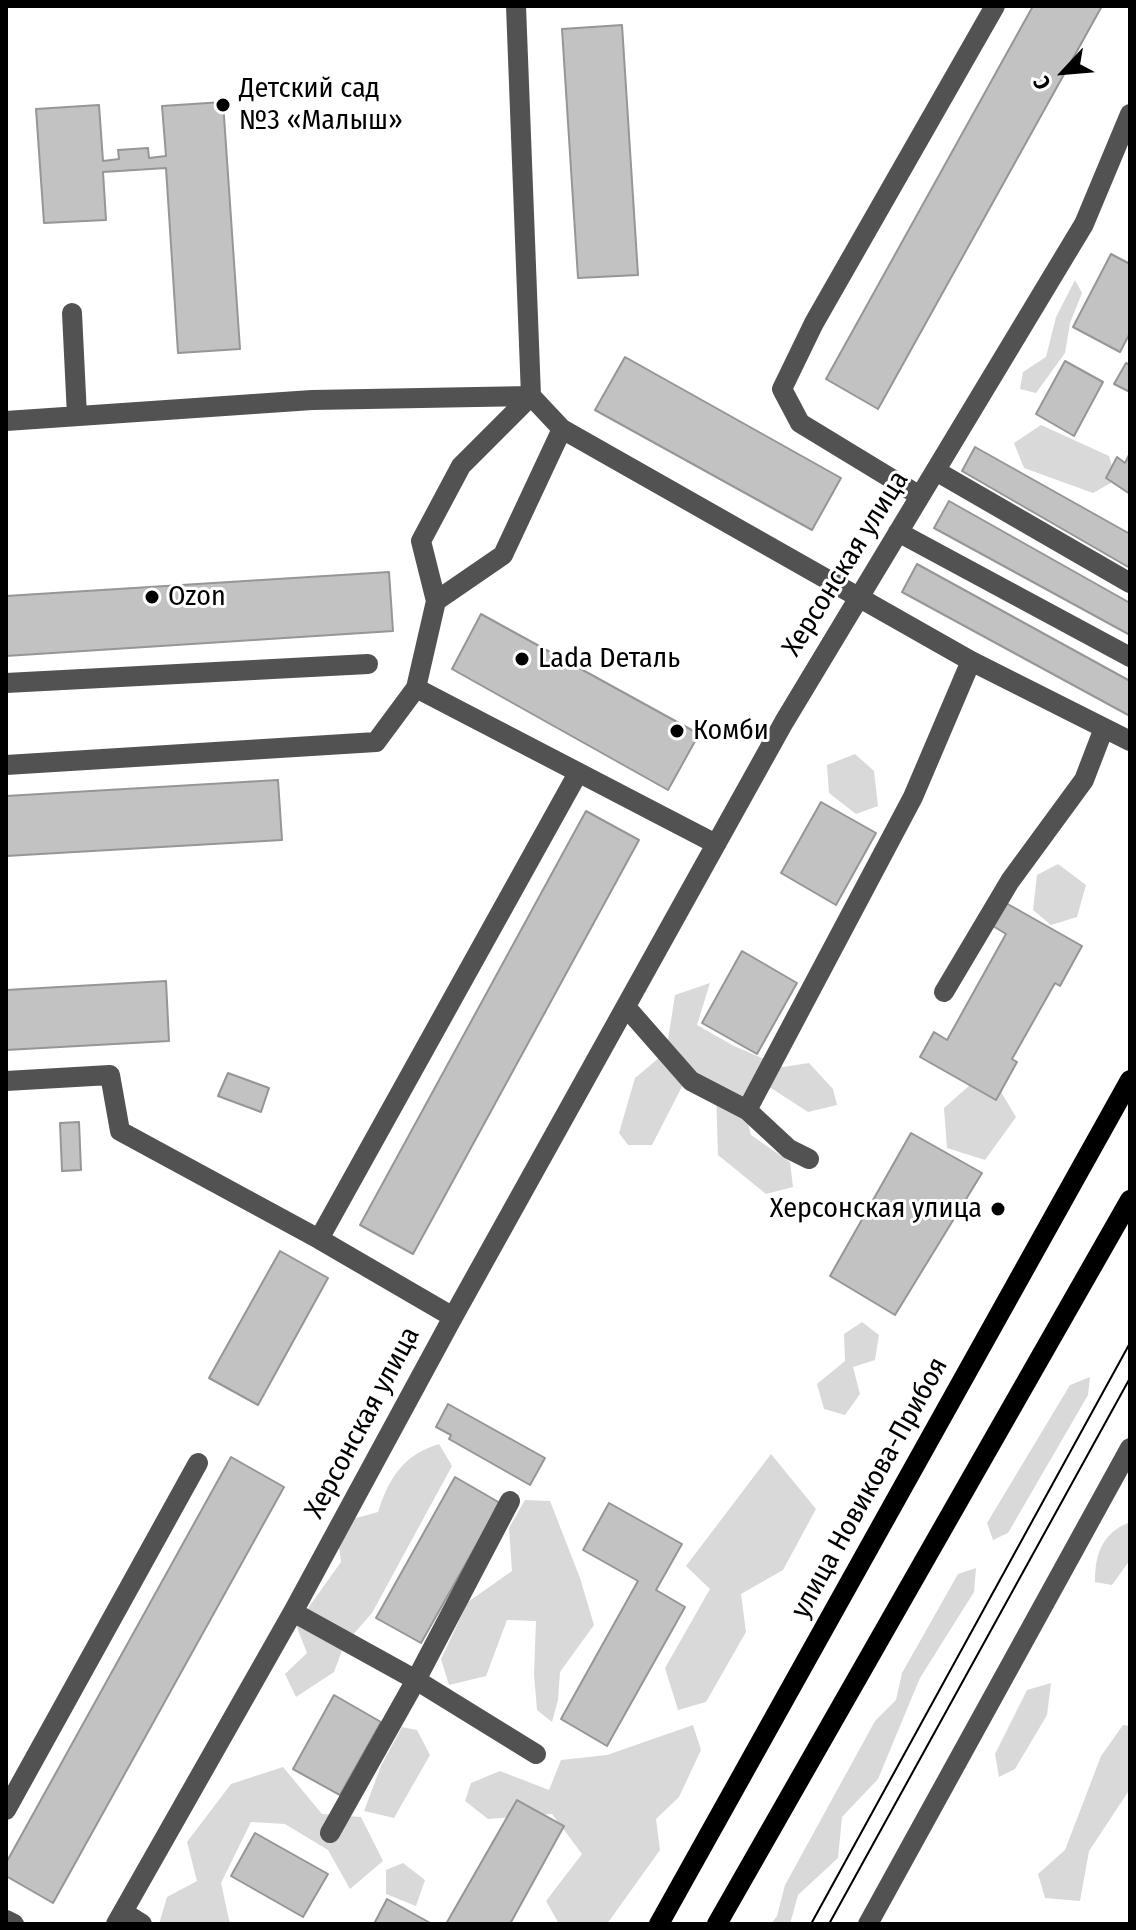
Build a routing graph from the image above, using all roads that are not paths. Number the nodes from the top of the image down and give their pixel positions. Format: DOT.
graph roads {
  1 [pos="516,6"];
  2 [pos="995,6"];
  3 [pos="1130,114"];
  4 [pos="72,313"];
  5 [pos="531,396"];
  6 [pos="77,416"];
  7 [pos="6,421"];
  8 [pos="562,429"];
  9 [pos="936,471"];
  10 [pos="920,496"];
  11 [pos="898,532"];
  12 [pos="1130,583"];
  13 [pos="858,596"];
  14 [pos="436,601"];
  15 [pos="1130,657"];
  16 [pos="971,661"];
  17 [pos="368,664"];
  18 [pos="6,683"];
  19 [pos="416,688"];
  20 [pos="1104,728"];
  21 [pos="1130,741"];
  22 [pos="6,765"];
  23 [pos="578,773"];
  24 [pos="716,844"];
  25 [pos="944,992"];
  26 [pos="626,1007"];
  27 [pos="1130,1080"];
  28 [pos="6,1081"];
  29 [pos="747,1110"];
  30 [pos="809,1159"];
  31 [pos="1130,1200"];
  32 [pos="319,1239"];
  33 [pos="453,1317"];
  34 [pos="1130,1448"];
  35 [pos="198,1463"];
  36 [pos="510,1501"];
  37 [pos="293,1612"];
  38 [pos="416,1680"];
  39 [pos="536,1754"];
  40 [pos="6,1810"];
  41 [pos="330,1833"];
  42 [pos="119,1918"];
  43 [pos="6,1920"];
  44 [pos="14,1924"];
  45 [pos="142,1924"];
  46 [pos="659,1924"];
  47 [pos="717,1924"];
  48 [pos="868,1924"];
  1 -- 5 [label="street"];
  2 -- 10 [label="street"];
  3 -- 9 [label="street, Херсонская улица"];
  4 -- 6 [label="street"];
  5 -- 6 [label="street"];
  5 -- 8 [label="street"];
  5 -- 14 [label="street"];
  6 -- 7 [label="street"];
  8 -- 13 [label="street"];
  8 -- 14 [label="street"];
  9 -- 10 [label="street, Херсонская улица"];
  9 -- 12 [label="street"];
  10 -- 11 [label="street, Херсонская улица"];
  11 -- 13 [label="street, Херсонская улица"];
  11 -- 15 [label="street"];
  13 -- 16 [label="street"];
  13 -- 24 [label="street, Херсонская улица"];
  14 -- 19 [label="street"];
  16 -- 20 [label="street"];
  16 -- 29 [label="street"];
  17 -- 18 [label="street"];
  19 -- 22 [label="street"];
  19 -- 23 [label="street"];
  20 -- 21 [label="street"];
  20 -- 25 [label="street"];
  23 -- 24 [label="street"];
  23 -- 32 [label="street"];
  24 -- 26 [label="street, Херсонская улица"];
  26 -- 29 [label="street"];
  26 -- 33 [label="street, Херсонская улица"];
  27 -- 46 [label="main road, улица Новикова-Прибоя"];
  28 -- 32 [label="street"];
  29 -- 30 [label="street"];
  31 -- 47 [label="main road"];
  32 -- 33 [label="street"];
  33 -- 37 [label="street, Херсонская улица"];
  34 -- 48 [label="street"];
  35 -- 40 [label="street"];
  36 -- 38 [label="street"];
  37 -- 38 [label="street"];
  37 -- 42 [label="street, Херсонская улица"];
  38 -- 39 [label="street"];
  38 -- 41 [label="street"];
  42 -- 45 [label="street"];
  43 -- 44 [label="street"];
}
